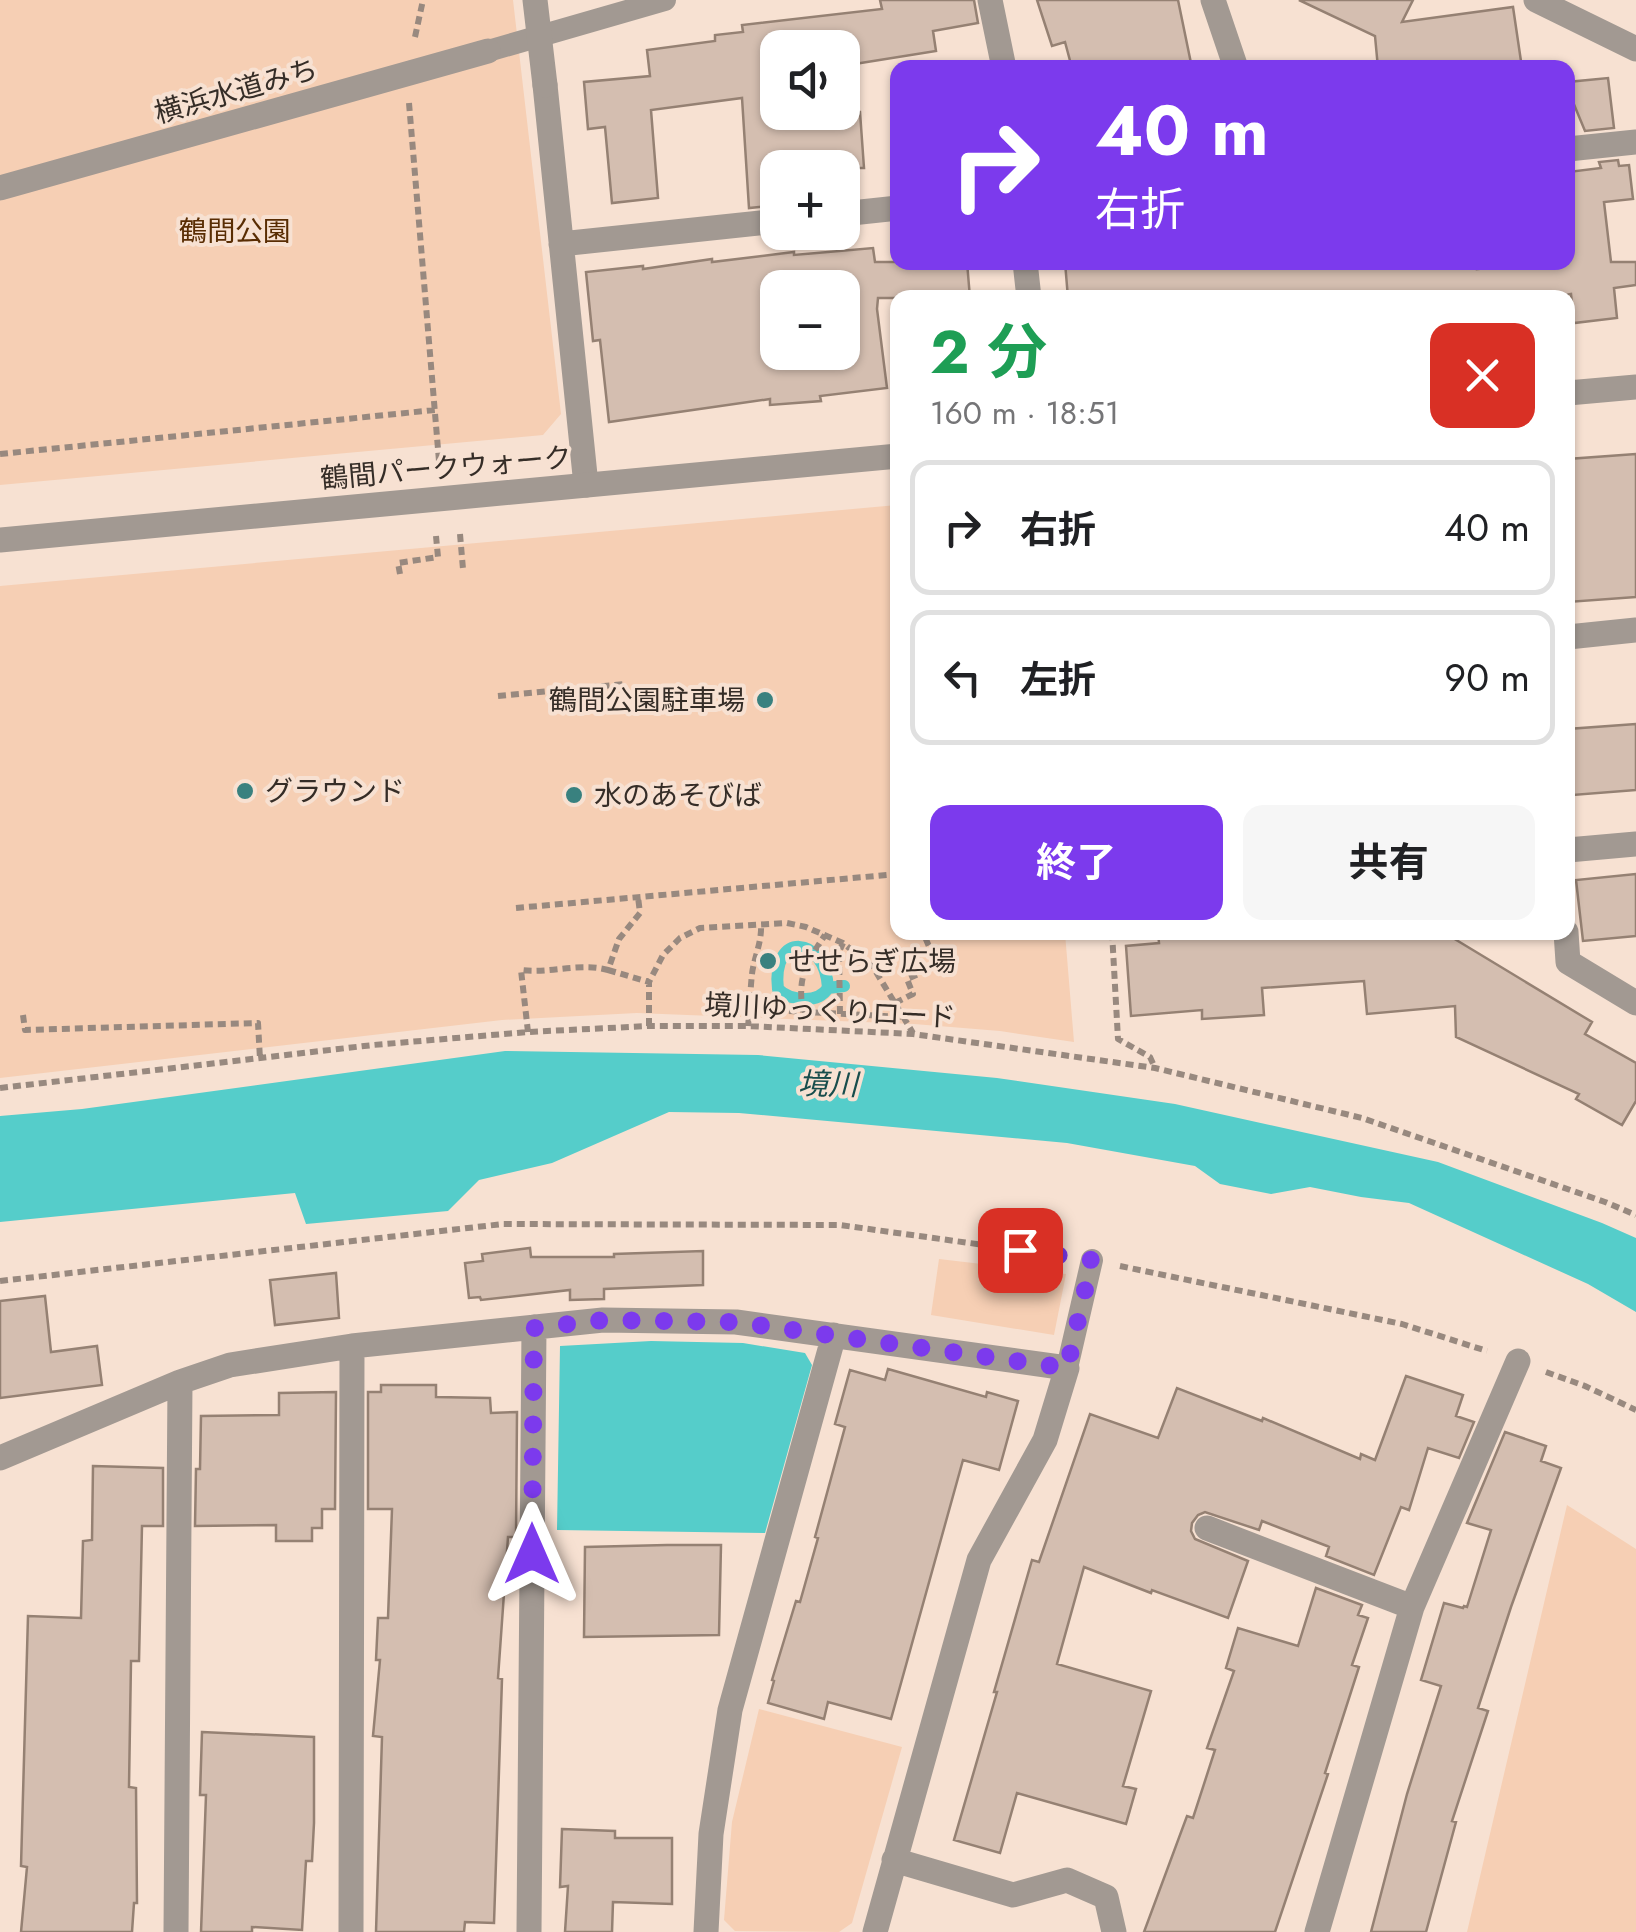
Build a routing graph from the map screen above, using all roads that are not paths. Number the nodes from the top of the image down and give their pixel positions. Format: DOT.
graph roads {
  1 [pos="535,0"];
  2 [pos="666,0"];
  3 [pos="990,0"];
  4 [pos="1214,0"];
  5 [pos="1536,0"];
  6 [pos="1636,49"];
  7 [pos="488,50"];
  8 [pos="1002,60"];
  9 [pos="1233,60"];
  10 [pos="1636,142"];
  11 [pos="1575,148"];
  12 [pos="0,188"];
  13 [pos="890,209"];
  14 [pos="860,212"];
  15 [pos="760,223"];
  16 [pos="561,244"];
  17 [pos="1636,387"];
  18 [pos="1575,393"];
  19 [pos="890,457"];
  20 [pos="586,484"];
  21 [pos="0,540"];
  22 [pos="1636,630"];
  23 [pos="1575,636"];
  24 [pos="1636,844"];
  25 [pos="1575,849"];
  26 [pos="1567,940"];
  27 [pos="1636,1004"];
  28 [pos="1092,1260"];
  29 [pos="534,1328"];
  30 [pos="834,1335"];
  31 [pos="352,1346"];
  32 [pos="1518,1361"];
  33 [pos="1067,1368"];
  34 [pos="180,1382"];
  35 [pos="0,1458"];
  36 [pos="1207,1528"];
  37 [pos="1412,1607"];
  38 [pos="894,1860"];
  39 [pos="176,1932"];
  40 [pos="351,1932"];
  41 [pos="529,1932"];
  42 [pos="706,1932"];
  43 [pos="875,1932"];
  44 [pos="1114,1932"];
  45 [pos="1317,1932"];
  1 -- 16 [label="street, bridge"];
  2 -- 7 [label="lane"];
  3 -- 8 [label="street"];
  4 -- 9 [label="street"];
  5 -- 6 [label="street"];
  7 -- 12 [label="street, 横浜水道みち"];
  10 -- 11 [label="street"];
  13 -- 14 [label="street"];
  15 -- 16 [label="street"];
  16 -- 20 [label="street"];
  17 -- 18 [label="street"];
  19 -- 20 [label="street, 鶴間パークウォーク"];
  20 -- 21 [label="street, 鶴間パークウォーク"];
  22 -- 23 [label="street"];
  24 -- 25 [label="street"];
  26 -- 27 [label="street"];
  28 -- 33 [label="lane"];
  29 -- 30 [label="street"];
  29 -- 31 [label="street"];
  29 -- 41 [label="street"];
  30 -- 33 [label="street"];
  30 -- 42 [label="street"];
  31 -- 34 [label="street"];
  31 -- 40 [label="street"];
  32 -- 37 [label="street"];
  33 -- 38 [label="street"];
  34 -- 35 [label="street"];
  34 -- 39 [label="street"];
  36 -- 37 [label="street"];
  37 -- 45 [label="street"];
  38 -- 43 [label="street"];
  38 -- 44 [label="street"];
}
